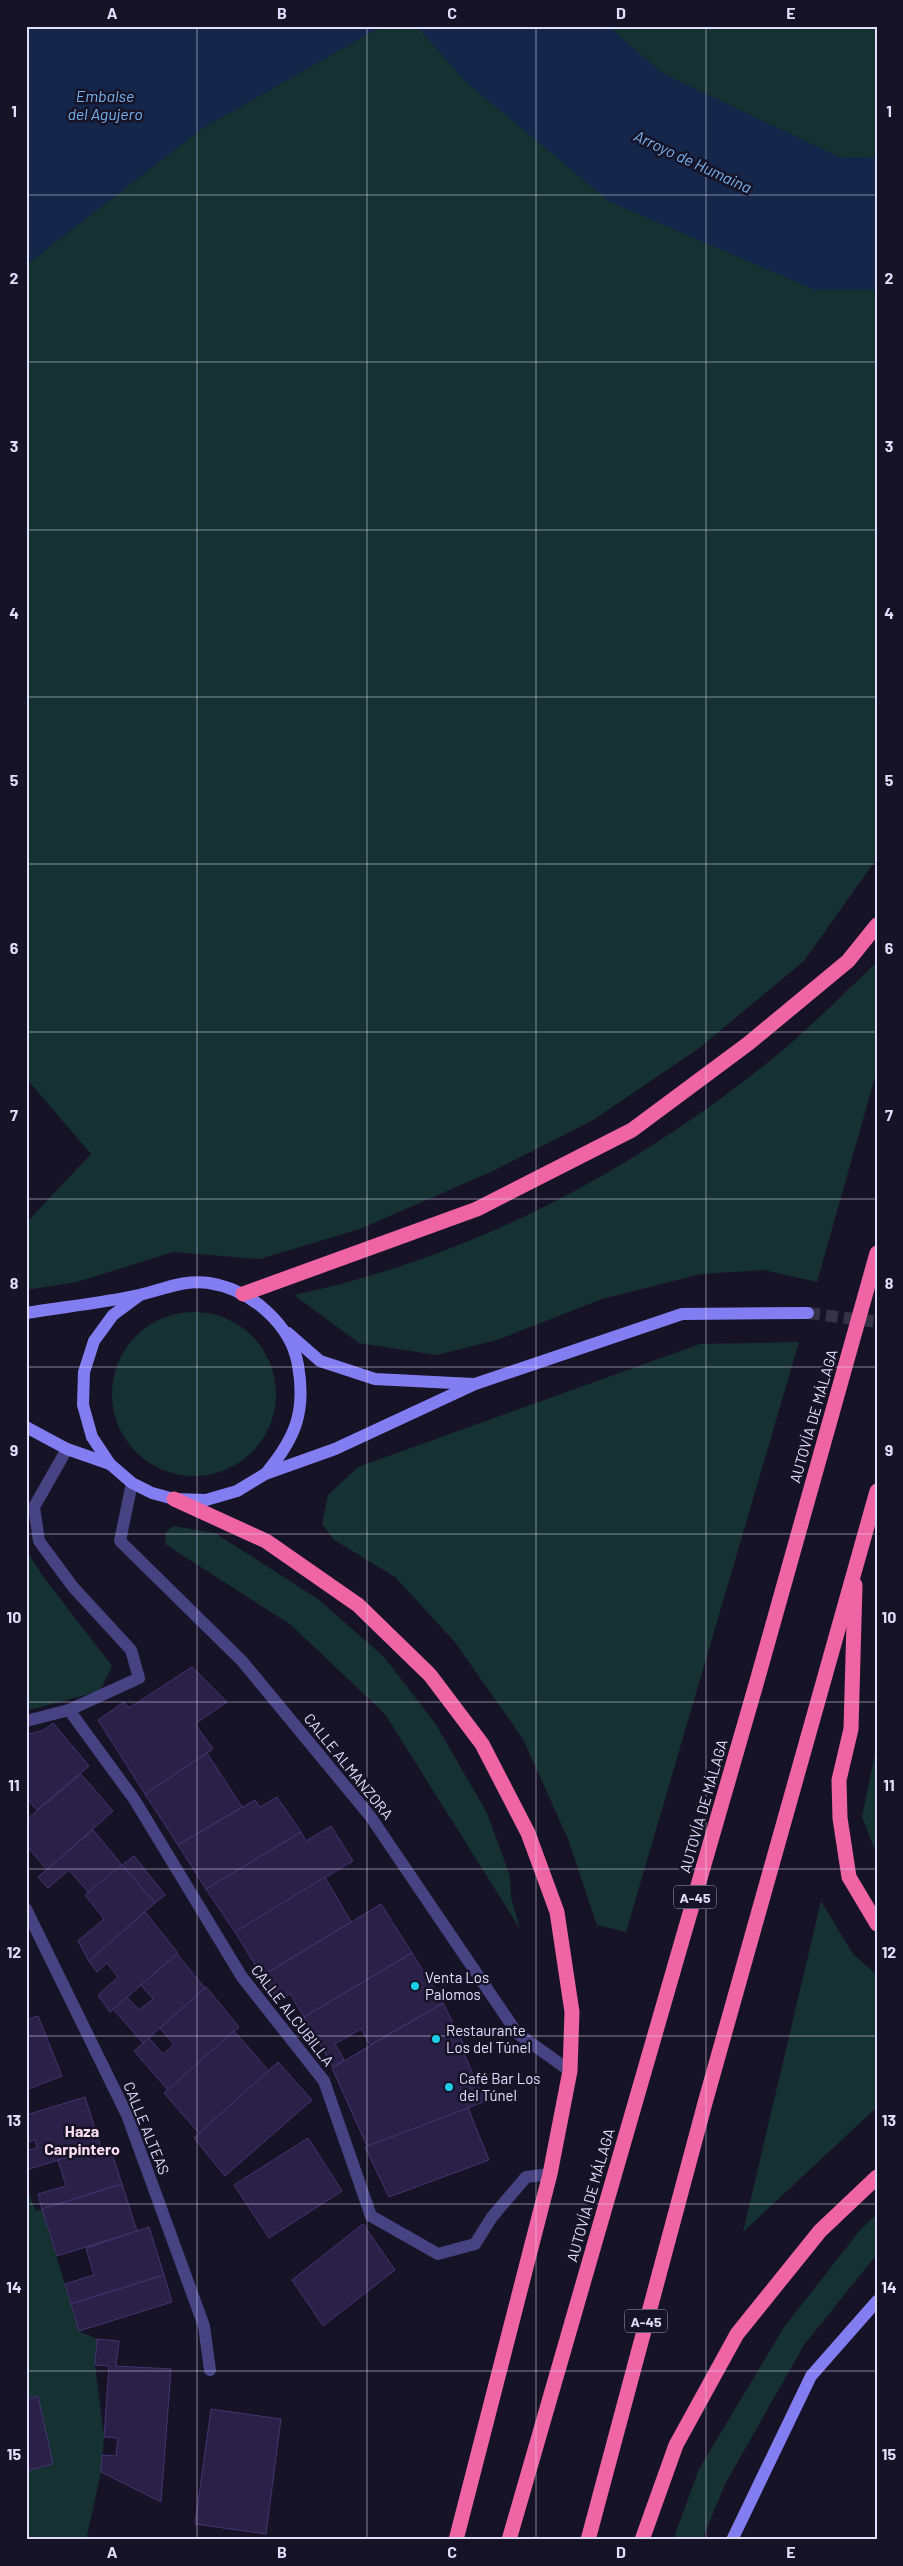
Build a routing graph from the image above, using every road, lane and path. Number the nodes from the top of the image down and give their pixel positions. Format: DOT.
graph roads {
  1 [pos="877,925"];
  2 [pos="877,1253"];
  3 [pos="243,1294"];
  4 [pos="140,1295"];
  5 [pos="808,1312"];
  6 [pos="26,1313"];
  7 [pos="283,1329"];
  8 [pos="475,1384"];
  9 [pos="26,1427"];
  10 [pos="67,1448"];
  11 [pos="110,1464"];
  12 [pos="265,1474"];
  13 [pos="132,1483"];
  14 [pos="877,1490"];
  15 [pos="174,1499"];
  16 [pos="856,1560"];
  17 [pos="69,1710"];
  18 [pos="26,1721"];
  19 [pos="26,1909"];
  20 [pos="877,1924"];
  21 [pos="570,2071"];
  22 [pos="550,2174"];
  23 [pos="877,2177"];
  24 [pos="877,2301"];
  25 [pos="210,2370"];
  26 [pos="456,2540"];
  27 [pos="509,2540"];
  28 [pos="588,2540"];
  29 [pos="642,2540"];
  30 [pos="732,2540"];
  1 -- 3 [label="highway"];
  2 -- 27 [label="highway, AUTOVÍA DE MÁLAGA / A-45"];
  3 -- 4 [label="street"];
  3 -- 7 [label="street"];
  4 -- 6 [label="street"];
  4 -- 11 [label="street"];
  5 -- 8 [label="street"];
  7 -- 8 [label="street"];
  7 -- 12 [label="street"];
  8 -- 12 [label="street"];
  9 -- 10 [label="street"];
  10 -- 11 [label="street"];
  10 -- 17 [label="street"];
  11 -- 13 [label="street"];
  12 -- 15 [label="street"];
  13 -- 15 [label="street"];
  13 -- 21 [label="street, CALLE ALMANZORA"];
  14 -- 16 [label="highway, A-45"];
  15 -- 21 [label="highway"];
  16 -- 20 [label="highway"];
  16 -- 28 [label="highway, A-45"];
  17 -- 18 [label="street"];
  17 -- 22 [label="street, CALLE ALCUBILLA"];
  19 -- 25 [label="street, CALLE ALTEAS"];
  21 -- 22 [label="highway"];
  22 -- 26 [label="highway"];
  23 -- 29 [label="highway"];
  24 -- 30 [label="street"];
}
